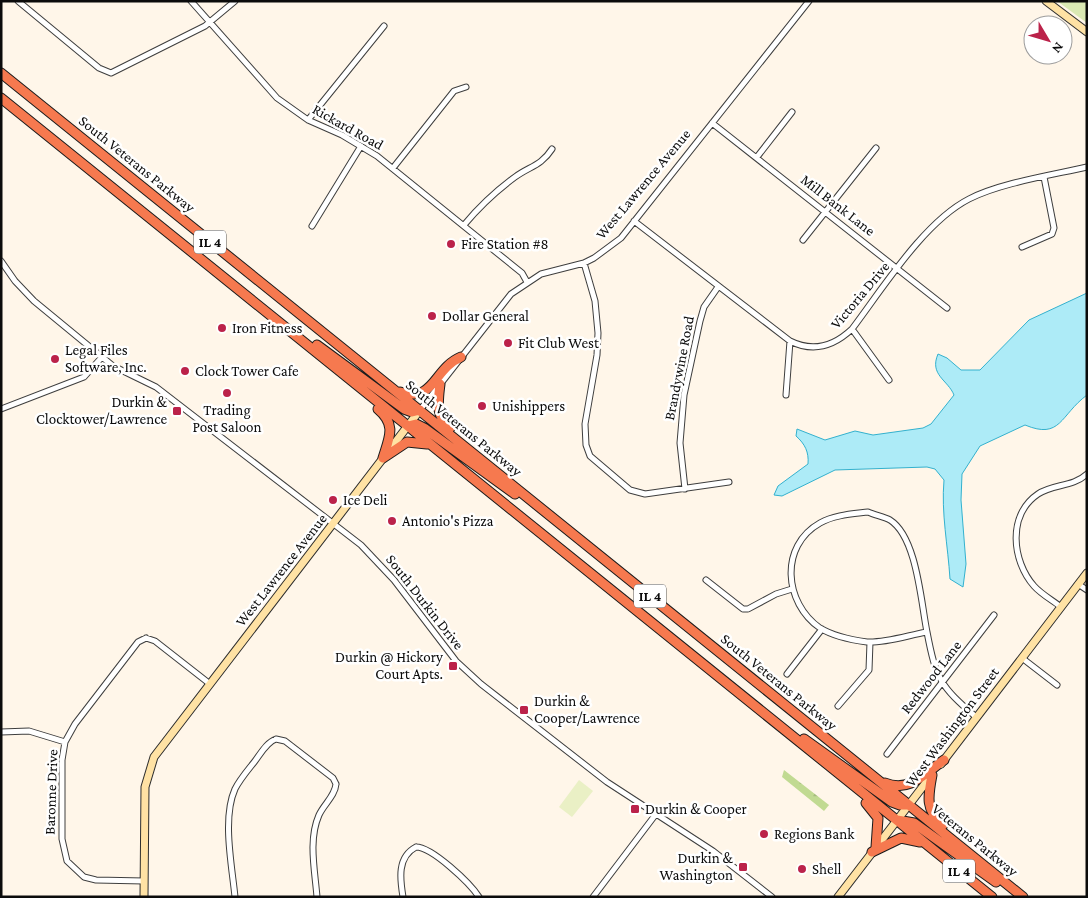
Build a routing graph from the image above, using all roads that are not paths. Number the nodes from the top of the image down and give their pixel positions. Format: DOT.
graph roads {
  1 [pos="18,1"];
  2 [pos="191,1"];
  3 [pos="235,1"];
  4 [pos="809,1"];
  5 [pos="1046,1"];
  6 [pos="210,23"];
  7 [pos="384,26"];
  8 [pos="1087,32"];
  9 [pos="1,73"];
  10 [pos="466,87"];
  11 [pos="1,98"];
  12 [pos="792,112"];
  13 [pos="308,120"];
  14 [pos="712,123"];
  15 [pos="361,146"];
  16 [pos="876,148"];
  17 [pos="552,149"];
  18 [pos="757,157"];
  19 [pos="1087,167"];
  20 [pos="393,168"];
  21 [pos="1044,178"];
  22 [pos="826,211"];
  23 [pos="634,221"];
  24 [pos="464,225"];
  25 [pos="312,226"];
  26 [pos="803,240"];
  27 [pos="1022,248"];
  28 [pos="1,261"];
  29 [pos="584,263"];
  30 [pos="898,268"];
  31 [pos="527,282"];
  32 [pos="718,287"];
  33 [pos="947,308"];
  34 [pos="270,315"];
  35 [pos="852,329"];
  36 [pos="790,341"];
  37 [pos="316,352"];
  38 [pos="102,357"];
  39 [pos="461,357"];
  40 [pos="889,380"];
  41 [pos="440,384"];
  42 [pos="396,391"];
  43 [pos="786,395"];
  44 [pos="1,409"];
  45 [pos="420,410"];
  46 [pos="408,426"];
  47 [pos="431,445"];
  48 [pos="383,458"];
  49 [pos="1087,474"];
  50 [pos="504,478"];
  51 [pos="729,482"];
  52 [pos="685,489"];
  53 [pos="552,517"];
  54 [pos="334,523"];
  55 [pos="1087,573"];
  56 [pos="706,580"];
  57 [pos="1078,584"];
  58 [pos="792,589"];
  59 [pos="1087,590"];
  60 [pos="1061,607"];
  61 [pos="994,615"];
  62 [pos="822,628"];
  63 [pos="145,631"];
  64 [pos="927,632"];
  65 [pos="146,638"];
  66 [pos="870,642"];
  67 [pos="1022,658"];
  68 [pos="787,674"];
  69 [pos="942,683"];
  70 [pos="210,684"];
  71 [pos="1056,685"];
  72 [pos="752,704"];
  73 [pos="838,706"];
  74 [pos="976,716"];
  75 [pos="1,732"];
  76 [pos="65,742"];
  77 [pos="810,750"];
  78 [pos="887,754"];
  79 [pos="944,760"];
  80 [pos="932,775"];
  81 [pos="880,782"];
  82 [pos="336,784"];
  83 [pos="343,784"];
  84 [pos="909,805"];
  85 [pos="656,814"];
  86 [pos="897,820"];
  87 [pos="927,844"];
  88 [pos="874,849"];
  89 [pos="989,870"];
  90 [pos="144,881"];
  91 [pos="144,897"];
  92 [pos="235,897"];
  93 [pos="317,897"];
  94 [pos="403,897"];
  95 [pos="479,897"];
  96 [pos="593,897"];
  97 [pos="772,897"];
  98 [pos="838,897"];
  99 [pos="992,897"];
  100 [pos="1021,897"];
  1 -- 6 [label="street"];
  2 -- 6 [label="street, Rickard Road"];
  3 -- 6 [label="street"];
  4 -- 14 [label="street, West Lawrence Avenue"];
  5 -- 8 [label="street"];
  6 -- 13 [label="street, Rickard Road"];
  7 -- 13 [label="street"];
  9 -- 42 [label="highway, South Veterans Parkway / IL 4"];
  10 -- 20 [label="street"];
  11 -- 34 [label="highway, IL 4"];
  12 -- 18 [label="street"];
  13 -- 15 [label="street, Rickard Road"];
  14 -- 18 [label="street, Mill Bank Lane"];
  14 -- 23 [label="street, West Lawrence Avenue"];
  15 -- 20 [label="street, Rickard Road"];
  15 -- 25 [label="street"];
  16 -- 22 [label="street"];
  17 -- 24 [label="street"];
  18 -- 22 [label="street, Mill Bank Lane"];
  19 -- 21 [label="street, Victoria Drive"];
  20 -- 24 [label="street, Rickard Road"];
  21 -- 27 [label="street"];
  21 -- 30 [label="street, Victoria Drive"];
  22 -- 26 [label="street"];
  22 -- 30 [label="street, Mill Bank Lane"];
  23 -- 29 [label="street, West Lawrence Avenue"];
  23 -- 32 [label="street, Victoria Drive"];
  24 -- 31 [label="street, Rickard Road"];
  28 -- 38 [label="street, South Durkin Drive"];
  29 -- 31 [label="street, West Lawrence Avenue"];
  29 -- 52 [label="street"];
  30 -- 33 [label="street, Mill Bank Lane"];
  30 -- 35 [label="street, Victoria Drive"];
  31 -- 39 [label="street, West Lawrence Avenue"];
  32 -- 36 [label="street, Victoria Drive"];
  32 -- 52 [label="street, Brandywine Road"];
  34 -- 37 [label="highway, IL 4"];
  34 -- 45 [label="highway"];
  35 -- 36 [label="street, Victoria Drive"];
  35 -- 40 [label="street"];
  36 -- 43 [label="street"];
  37 -- 46 [label="highway, IL 4"];
  37 -- 48 [label="highway"];
  38 -- 44 [label="street"];
  38 -- 54 [label="street, South Durkin Drive"];
  39 -- 41 [label="street, West Lawrence Avenue"];
  39 -- 42 [label="highway"];
  41 -- 45 [label="street, West Lawrence Avenue"];
  41 -- 50 [label="highway"];
  42 -- 45 [label="highway, South Veterans Parkway / IL 4"];
  45 -- 46 [label="street, West Lawrence Avenue"];
  45 -- 50 [label="highway, South Veterans Parkway / IL 4"];
  46 -- 47 [label="highway, IL 4"];
  46 -- 48 [label="street, West Lawrence Avenue"];
  46 -- 53 [label="highway"];
  47 -- 48 [label="highway"];
  47 -- 72 [label="highway, IL 4"];
  48 -- 54 [label="street, West Lawrence Avenue"];
  49 -- 60 [label="street"];
  50 -- 53 [label="highway, South Veterans Parkway / IL 4"];
  51 -- 52 [label="street"];
  53 -- 81 [label="highway, South Veterans Parkway / IL 4"];
  54 -- 70 [label="street, West Lawrence Avenue"];
  54 -- 85 [label="street, South Durkin Drive"];
  55 -- 57 [label="street, West Washington Street"];
  56 -- 58 [label="street"];
  57 -- 59 [label="street"];
  57 -- 60 [label="street, West Washington Street"];
  58 -- 62 [label="street"];
  58 -- 64 [label="street"];
  60 -- 67 [label="street, West Washington Street"];
  61 -- 69 [label="street, Redwood Lane"];
  62 -- 66 [label="street"];
  62 -- 68 [label="street"];
  63 -- 65 [label="street"];
  64 -- 66 [label="street"];
  64 -- 69 [label="street"];
  65 -- 70 [label="street"];
  65 -- 76 [label="street, Baronne Drive"];
  66 -- 73 [label="street"];
  67 -- 71 [label="street"];
  67 -- 74 [label="street, West Washington Street"];
  69 -- 74 [label="street"];
  69 -- 78 [label="street, Redwood Lane"];
  70 -- 90 [label="street, West Lawrence Avenue"];
  72 -- 77 [label="highway, IL 4"];
  72 -- 84 [label="highway"];
  74 -- 79 [label="street, West Washington Street"];
  75 -- 76 [label="street"];
  76 -- 90 [label="street, Baronne Drive"];
  77 -- 86 [label="highway, IL 4"];
  77 -- 88 [label="highway"];
  79 -- 80 [label="street, West Washington Street"];
  79 -- 81 [label="highway"];
  80 -- 84 [label="street, West Washington Street"];
  80 -- 89 [label="highway"];
  81 -- 84 [label="highway, South Veterans Parkway / IL 4"];
  82 -- 83 [label="street"];
  82 -- 92 [label="street"];
  82 -- 93 [label="street"];
  84 -- 86 [label="street, West Washington Street"];
  84 -- 89 [label="highway, Veterans Parkway / IL 4"];
  85 -- 96 [label="street"];
  85 -- 97 [label="street, South Durkin Drive"];
  86 -- 87 [label="highway, IL 4"];
  86 -- 88 [label="street, West Washington Street"];
  86 -- 100 [label="highway"];
  87 -- 88 [label="highway"];
  87 -- 99 [label="highway, IL 4"];
  88 -- 98 [label="street, West Washington Street"];
  89 -- 100 [label="highway, Veterans Parkway / IL 4"];
  90 -- 91 [label="street, West Lawrence Avenue"];
  94 -- 95 [label="street"];
}
